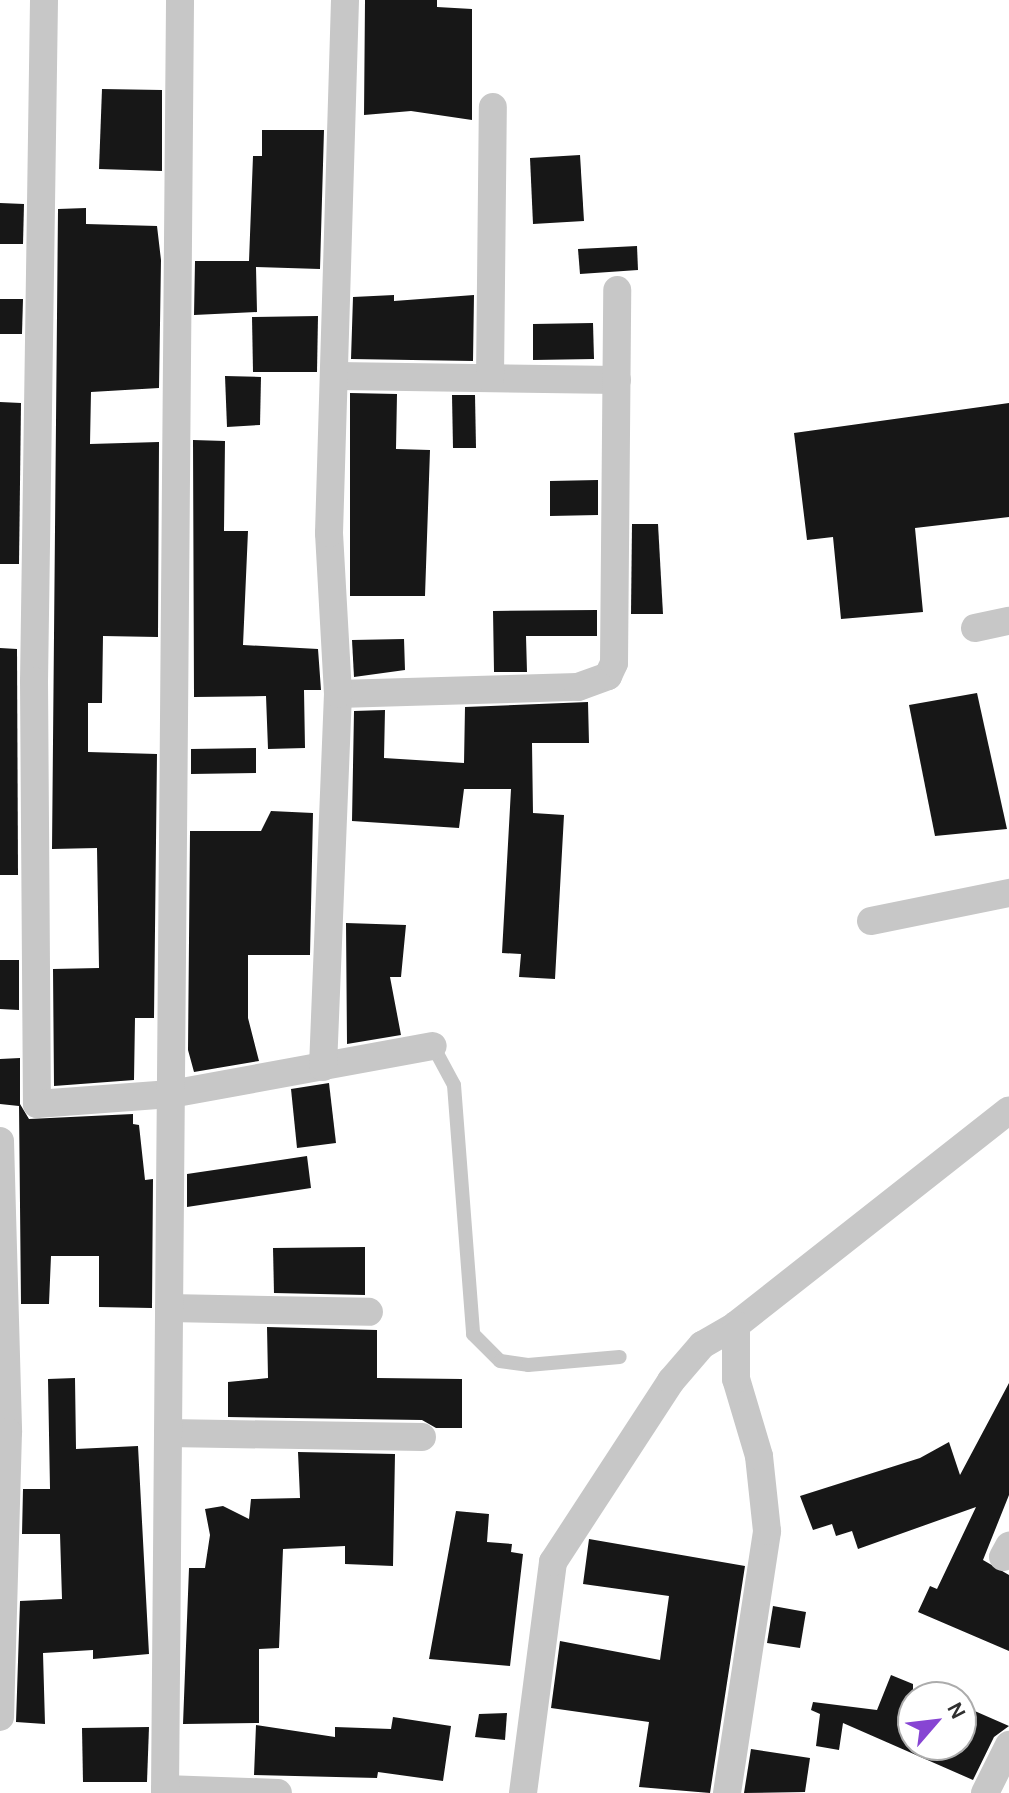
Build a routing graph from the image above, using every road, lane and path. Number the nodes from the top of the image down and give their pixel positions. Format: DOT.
graph roads {
  1 [pos="44,0"];
  2 [pos="180,0"];
  3 [pos="345,0"];
  4 [pos="493,107"];
  5 [pos="617,290"];
  6 [pos="337,376"];
  7 [pos="490,378"];
  8 [pos="617,380"];
  9 [pos="1009,621"];
  10 [pos="975,628"];
  11 [pos="338,694"];
  12 [pos="1009,893"];
  13 [pos="871,921"];
  14 [pos="433,1046"];
  15 [pos="323,1067"];
  16 [pos="171,1094"];
  17 [pos="1009,1110"];
  18 [pos="0,1141"];
  19 [pos="169,1308"];
  20 [pos="369,1312"];
  21 [pos="736,1325"];
  22 [pos="620,1357"];
  23 [pos="168,1433"];
  24 [pos="422,1437"];
  25 [pos="1,1600"];
  26 [pos="0,1717"];
  27 [pos="1009,1745"];
  28 [pos="165,1791"];
  29 [pos="278,1793"];
  30 [pos="523,1793"];
  31 [pos="727,1793"];
  32 [pos="985,1793"];
  1 -- 16 [label="street"];
  2 -- 16 [label="street"];
  3 -- 6 [label="street"];
  4 -- 7 [label="street"];
  5 -- 8 [label="street"];
  6 -- 7 [label="street"];
  6 -- 11 [label="street"];
  7 -- 8 [label="street"];
  8 -- 11 [label="street"];
  9 -- 10 [label="street"];
  11 -- 15 [label="street"];
  12 -- 13 [label="street"];
  14 -- 15 [label="street"];
  14 -- 22 [label="lane"];
  15 -- 16 [label="street"];
  16 -- 19 [label="street"];
  17 -- 21 [label="street"];
  18 -- 25 [label="street"];
  19 -- 20 [label="street"];
  19 -- 23 [label="street"];
  21 -- 30 [label="street"];
  21 -- 31 [label="street"];
  23 -- 24 [label="street"];
  23 -- 28 [label="street"];
  25 -- 26 [label="street"];
  27 -- 32 [label="street"];
  28 -- 29 [label="street"];
}
